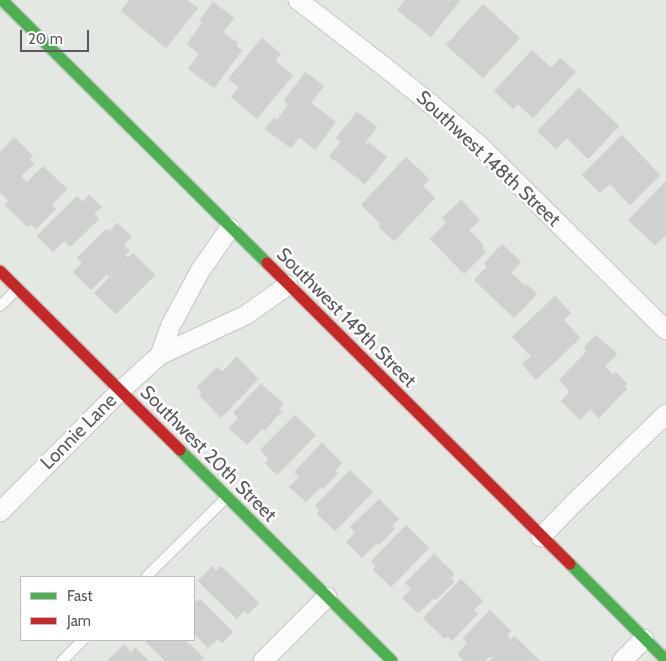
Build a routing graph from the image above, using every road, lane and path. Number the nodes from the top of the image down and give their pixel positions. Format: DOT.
graph roads {
  1 [pos="2,0"];
  2 [pos="298,0"];
  3 [pos="230,228"];
  4 [pos="0,271"];
  5 [pos="288,285"];
  6 [pos="17,288"];
  7 [pos="0,306"];
  8 [pos="666,330"];
  9 [pos="160,355"];
  10 [pos="120,391"];
  11 [pos="666,414"];
  12 [pos="227,497"];
  13 [pos="0,512"];
  14 [pos="541,538"];
  15 [pos="147,576"];
  16 [pos="327,597"];
  17 [pos="644,639"];
  18 [pos="82,641"];
  19 [pos="666,660"];
  20 [pos="62,661"];
  21 [pos="263,661"];
  22 [pos="392,661"];
  23 [pos="622,661"];
  1 -- 3 [label="street, Southwest 149th Street"];
  2 -- 8 [label="street, Southwest 148th Street"];
  3 -- 5 [label="street, Southwest 149th Street"];
  3 -- 9 [label="street, Lonnie Lane"];
  4 -- 6 [label="street, Southwest 20th Street"];
  5 -- 9 [label="street, Lonnie Lane"];
  5 -- 14 [label="street, Southwest 149th Street"];
  6 -- 7 [label="lane"];
  6 -- 10 [label="street, Southwest 20th Street"];
  9 -- 10 [label="street, Lonnie Lane"];
  10 -- 12 [label="street, Southwest 20th Street"];
  10 -- 13 [label="street, Lonnie Lane"];
  11 -- 14 [label="street"];
  12 -- 15 [label="lane"];
  12 -- 16 [label="street, Southwest 20th Street"];
  14 -- 17 [label="street, Southwest 149th Street"];
  16 -- 21 [label="street"];
  16 -- 22 [label="street, Southwest 20th Street"];
  17 -- 19 [label="street, Southwest 149th Street"];
  17 -- 23 [label="street"];
  18 -- 20 [label="lane"];
}
